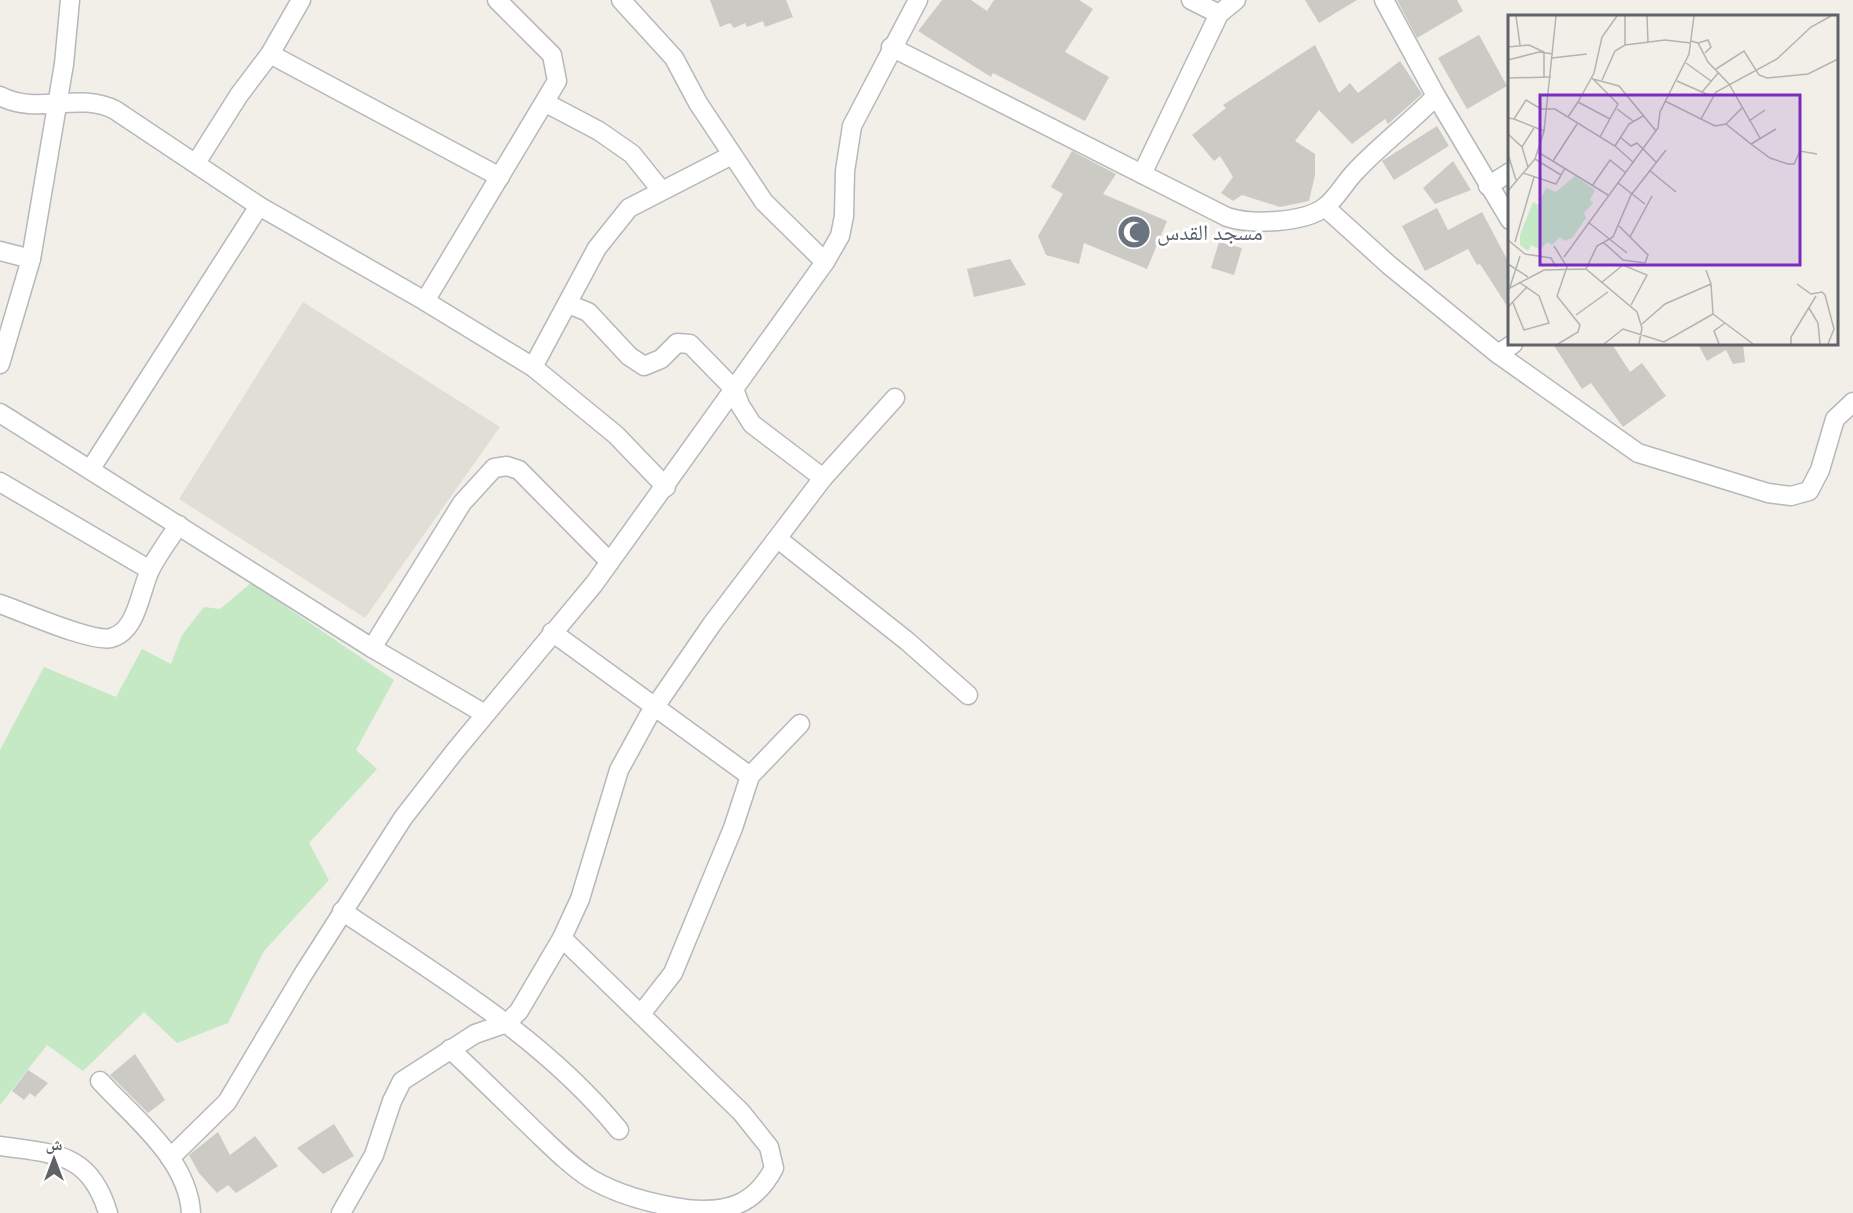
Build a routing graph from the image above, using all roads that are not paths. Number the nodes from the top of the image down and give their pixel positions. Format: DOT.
graph roads {
  1 [pos="70,0"];
  2 [pos="301,0"];
  3 [pos="497,0"];
  4 [pos="621,0"];
  5 [pos="918,0"];
  6 [pos="1191,0"];
  7 [pos="1236,0"];
  8 [pos="1384,0"];
  9 [pos="1219,14"];
  10 [pos="891,47"];
  11 [pos="270,54"];
  12 [pos="0,96"];
  13 [pos="1436,96"];
  14 [pos="546,103"];
  15 [pos="56,105"];
  16 [pos="732,155"];
  17 [pos="196,163"];
  18 [pos="1508,173"];
  19 [pos="1142,174"];
  20 [pos="500,177"];
  21 [pos="1488,186"];
  22 [pos="661,190"];
  23 [pos="259,206"];
  24 [pos="1325,207"];
  25 [pos="1508,218"];
  26 [pos="0,251"];
  27 [pos="31,259"];
  28 [pos="825,262"];
  29 [pos="425,301"];
  30 [pos="568,304"];
  31 [pos="7,314"];
  32 [pos="1512,345"];
  33 [pos="1498,354"];
  34 [pos="0,364"];
  35 [pos="532,367"];
  36 [pos="734,389"];
  37 [pos="895,398"];
  38 [pos="1853,402"];
  39 [pos="0,413"];
  40 [pos="90,470"];
  41 [pos="824,478"];
  42 [pos="0,482"];
  43 [pos="666,487"];
  44 [pos="178,525"];
  45 [pos="778,538"];
  46 [pos="609,561"];
  47 [pos="150,570"];
  48 [pos="0,604"];
  49 [pos="552,632"];
  50 [pos="372,648"];
  51 [pos="968,695"];
  52 [pos="657,707"];
  53 [pos="485,714"];
  54 [pos="800,724"];
  55 [pos="750,776"];
  56 [pos="342,911"];
  57 [pos="562,938"];
  58 [pos="641,1014"];
  59 [pos="507,1023"];
  60 [pos="450,1049"];
  61 [pos="100,1081"];
  62 [pos="619,1130"];
  63 [pos="0,1146"];
  64 [pos="170,1158"];
  65 [pos="108,1213"];
  66 [pos="191,1213"];
  67 [pos="341,1213"];
  1 -- 15 [label="street"];
  2 -- 11 [label="street"];
  3 -- 14 [label="street"];
  4 -- 16 [label="street"];
  5 -- 10 [label="street"];
  6 -- 9 [label="street"];
  7 -- 9 [label="street"];
  8 -- 13 [label="street"];
  9 -- 19 [label="street"];
  10 -- 19 [label="street"];
  10 -- 28 [label="street"];
  11 -- 17 [label="street"];
  11 -- 20 [label="street"];
  12 -- 15 [label="street"];
  13 -- 21 [label="street"];
  13 -- 24 [label="street"];
  14 -- 20 [label="street"];
  14 -- 22 [label="street"];
  15 -- 17 [label="street"];
  15 -- 27 [label="street"];
  16 -- 22 [label="street"];
  16 -- 28 [label="street"];
  17 -- 23 [label="street"];
  18 -- 21 [label="street"];
  19 -- 24 [label="street"];
  20 -- 29 [label="street"];
  21 -- 25 [label="street"];
  22 -- 30 [label="street"];
  23 -- 29 [label="street"];
  23 -- 40 [label="street"];
  24 -- 33 [label="street"];
  26 -- 27 [label="street"];
  27 -- 31 [label="street"];
  28 -- 36 [label="street"];
  29 -- 35 [label="street"];
  30 -- 35 [label="street"];
  30 -- 36 [label="street"];
  31 -- 34 [label="street"];
  32 -- 33 [label="street"];
  33 -- 38 [label="street"];
  35 -- 43 [label="street"];
  36 -- 41 [label="street"];
  36 -- 43 [label="street"];
  37 -- 41 [label="street"];
  39 -- 40 [label="street"];
  40 -- 44 [label="street"];
  41 -- 45 [label="street"];
  42 -- 47 [label="street"];
  43 -- 46 [label="street"];
  44 -- 47 [label="street"];
  44 -- 50 [label="street"];
  45 -- 51 [label="street"];
  45 -- 52 [label="street"];
  46 -- 49 [label="street"];
  46 -- 50 [label="street"];
  47 -- 48 [label="street"];
  49 -- 52 [label="street"];
  49 -- 53 [label="street"];
  50 -- 53 [label="street"];
  52 -- 55 [label="street"];
  52 -- 57 [label="street"];
  53 -- 56 [label="street"];
  54 -- 55 [label="street"];
  55 -- 58 [label="street"];
  56 -- 59 [label="street"];
  56 -- 64 [label="street"];
  57 -- 58 [label="street"];
  57 -- 59 [label="street"];
  58 -- 60 [label="street"];
  59 -- 60 [label="street"];
  59 -- 62 [label="street"];
  60 -- 67 [label="street"];
  61 -- 64 [label="street"];
  63 -- 65 [label="street"];
  64 -- 66 [label="street"];
}
